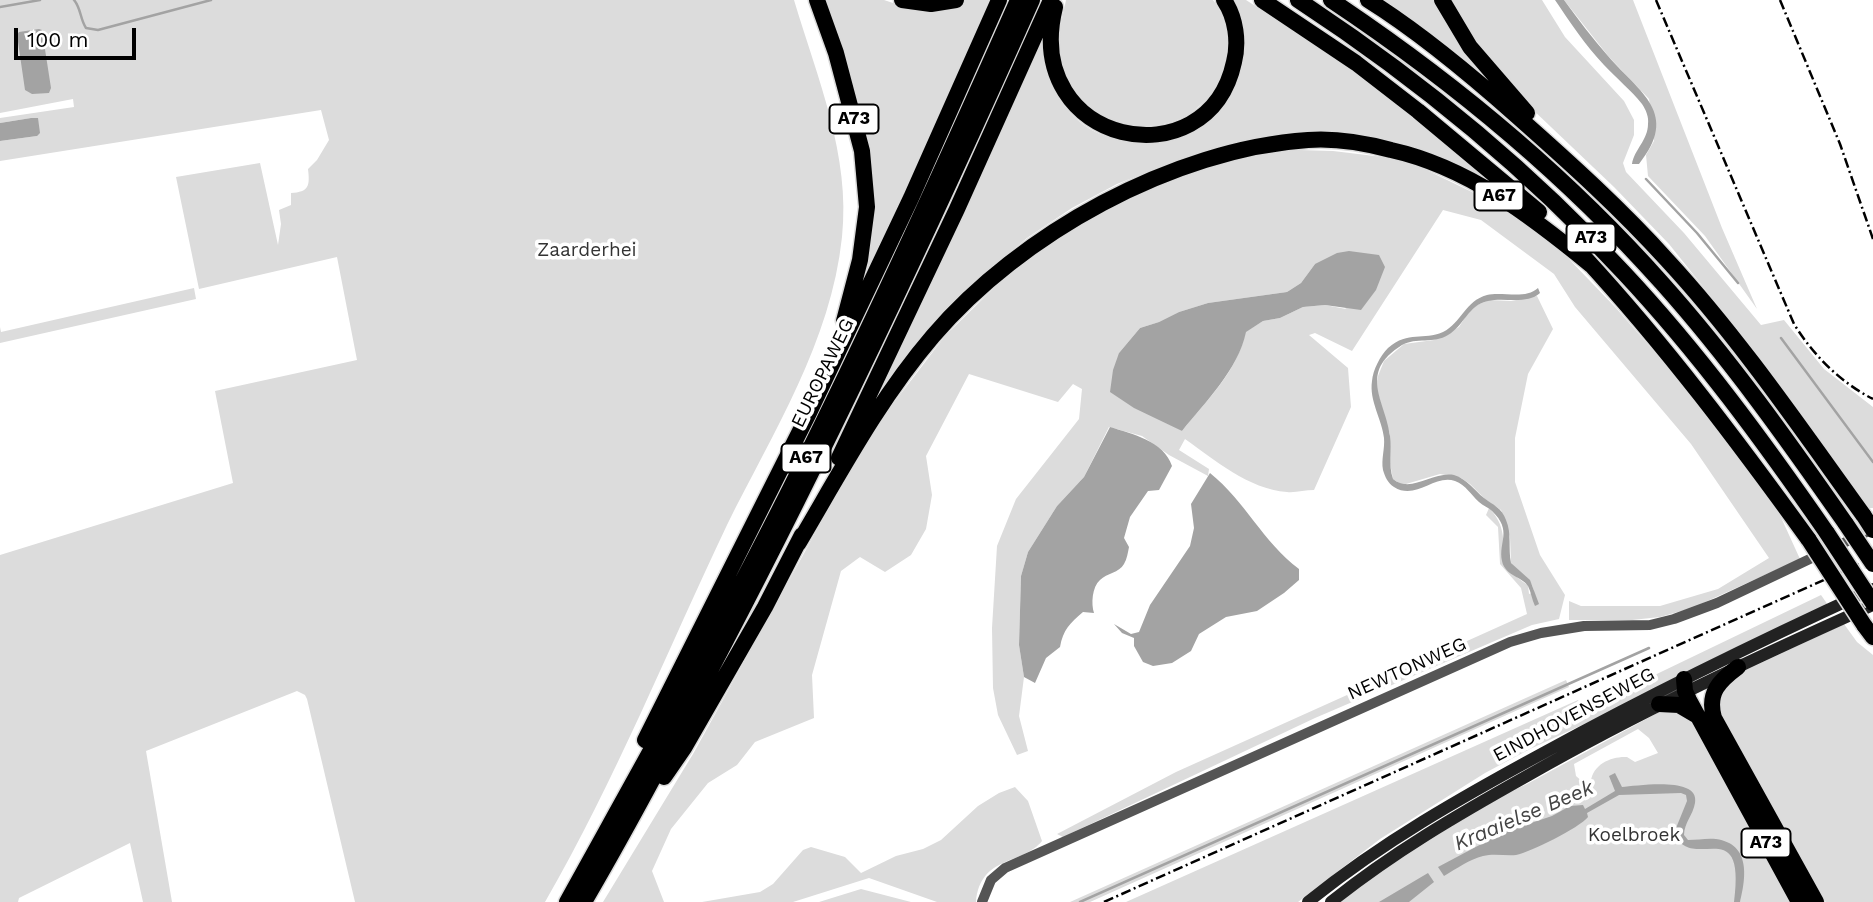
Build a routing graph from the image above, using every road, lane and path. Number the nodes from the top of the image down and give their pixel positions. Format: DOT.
graph roads {
  1 [pos="817,0"];
  2 [pos="902,0"];
  3 [pos="956,0"];
  4 [pos="999,0"];
  5 [pos="1018,0"];
  6 [pos="1032,0"];
  7 [pos="1051,0"];
  8 [pos="1057,0"];
  9 [pos="1224,0"];
  10 [pos="1262,0"];
  11 [pos="1298,0"];
  12 [pos="1331,0"];
  13 [pos="1368,0"];
  14 [pos="1442,0"];
  15 [pos="1562,155"];
  16 [pos="1591,265"];
  17 [pos="808,415"];
  18 [pos="1870,525"];
  19 [pos="797,544"];
  20 [pos="1873,564"];
  21 [pos="1873,589"];
  22 [pos="1873,604"];
  23 [pos="1869,631"];
  24 [pos="1738,667"];
  25 [pos="1687,686"];
  26 [pos="1659,704"];
  27 [pos="1698,716"];
  28 [pos="1720,729"];
  29 [pos="624,835"];
  30 [pos="565,902"];
  31 [pos="584,902"];
  32 [pos="982,902"];
  33 [pos="1308,902"];
  34 [pos="1331,902"];
  35 [pos="1799,902"];
  36 [pos="1816,902"];
  1 -- 17 [label="highway, A73"];
  2 -- 3 [label="highway"];
  4 -- 17 [label="highway, A67"];
  5 -- 30 [label="highway, EUROPAWEG / A67"];
  6 -- 29 [label="highway, EUROPAWEG / A67"];
  7 -- 19 [label="highway, A67"];
  8 -- 9 [label="highway"];
  10 -- 16 [label="highway, A73"];
  11 -- 22 [label="highway, A73, bridge"];
  12 -- 20 [label="highway, A73, bridge"];
  13 -- 15 [label="highway, A73"];
  14 -- 15 [label="highway, A73"];
  15 -- 18 [label="highway, A73"];
  16 -- 19 [label="highway, A67"];
  16 -- 23 [label="highway, A73, bridge"];
  17 -- 30 [label="highway, A67"];
  18 -- 32 [label="street, NEWTONWEG"];
  19 -- 29 [label="highway, A67"];
  21 -- 25 [label="main road, EINDHOVENSEWEG"];
  22 -- 24 [label="main road, EINDHOVENSEWEG"];
  24 -- 25 [label="main road, EINDHOVENSEWEG"];
  24 -- 28 [label="highway, A73"];
  25 -- 26 [label="main road, EINDHOVENSEWEG"];
  25 -- 27 [label="highway, A73"];
  25 -- 28 [label="highway, A73"];
  25 -- 33 [label="main road, EINDHOVENSEWEG"];
  26 -- 27 [label="highway"];
  26 -- 34 [label="main road, EINDHOVENSEWEG"];
  27 -- 35 [label="highway, A73"];
  28 -- 36 [label="highway, A73"];
  29 -- 31 [label="highway, EUROPAWEG / A67"];
}
